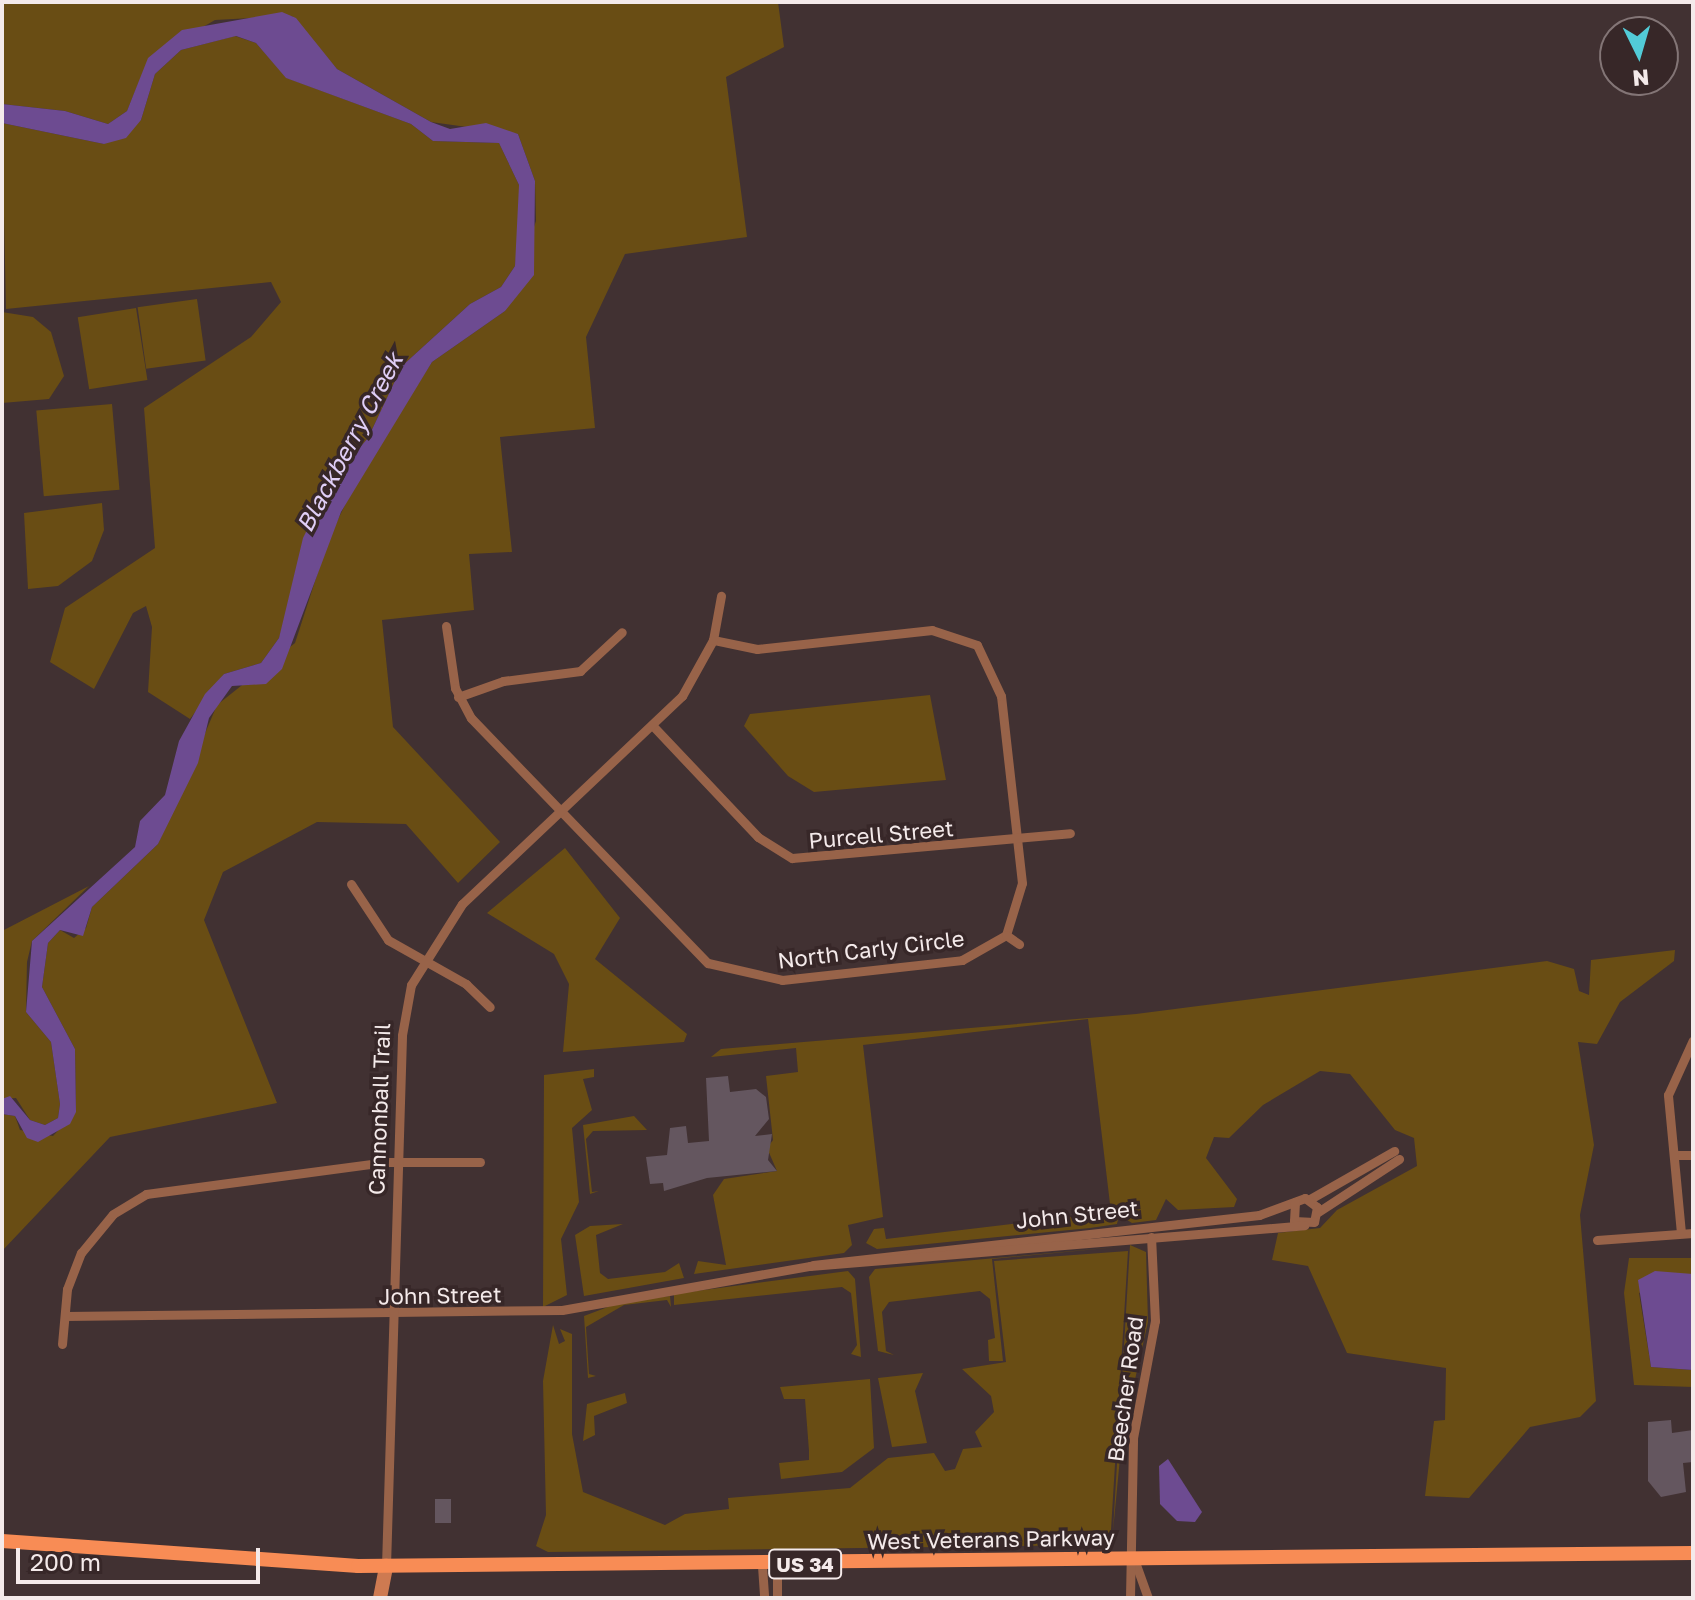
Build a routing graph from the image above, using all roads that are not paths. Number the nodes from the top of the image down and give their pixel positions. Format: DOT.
graph roads {
  1 [pos="721,596"];
  2 [pos="446,626"];
  3 [pos="622,632"];
  4 [pos="713,640"];
  5 [pos="458,697"];
  6 [pos="653,726"];
  7 [pos="560,812"];
  8 [pos="1070,833"];
  9 [pos="1017,839"];
  10 [pos="351,884"];
  11 [pos="1006,935"];
  12 [pos="1019,944"];
  13 [pos="421,960"];
  14 [pos="490,1007"];
  15 [pos="1693,1040"];
  16 [pos="1675,1155"];
  17 [pos="1693,1155"];
  18 [pos="399,1161"];
  19 [pos="480,1162"];
  20 [pos="1310,1199"];
  21 [pos="1295,1202"];
  22 [pos="1318,1212"];
  23 [pos="1255,1221"];
  24 [pos="1150,1225"];
  25 [pos="1304,1225"];
  26 [pos="1681,1233"];
  27 [pos="1693,1233"];
  28 [pos="1152,1239"];
  29 [pos="1597,1240"];
  30 [pos="810,1266"];
  31 [pos="396,1313"];
  32 [pos="65,1316"];
  33 [pos="62,1344"];
  34 [pos="2,1541"];
  35 [pos="1693,1553"];
  36 [pos="1134,1559"];
  37 [pos="777,1565"];
  38 [pos="386,1566"];
  39 [pos="762,1566"];
  40 [pos="380,1598"];
  41 [pos="764,1598"];
  42 [pos="777,1598"];
  43 [pos="1130,1598"];
  44 [pos="1148,1598"];
  1 -- 4 [label="street, Cannonball Trail"];
  2 -- 5 [label="street"];
  3 -- 5 [label="street"];
  4 -- 6 [label="street, Cannonball Trail"];
  4 -- 9 [label="street"];
  5 -- 7 [label="street, North Carly Circle"];
  6 -- 7 [label="street, Cannonball Trail"];
  6 -- 9 [label="street, Purcell Street"];
  7 -- 11 [label="street, North Carly Circle"];
  7 -- 13 [label="street, Cannonball Trail"];
  8 -- 9 [label="street, Purcell Street"];
  9 -- 11 [label="street"];
  10 -- 13 [label="street"];
  11 -- 12 [label="street"];
  13 -- 14 [label="street"];
  13 -- 18 [label="street, Cannonball Trail"];
  15 -- 16 [label="street"];
  16 -- 17 [label="street"];
  16 -- 26 [label="street"];
  18 -- 19 [label="street"];
  18 -- 31 [label="street, Cannonball Trail"];
  18 -- 32 [label="street"];
  20 -- 21 [label="street, John Street"];
  20 -- 22 [label="street"];
  20 -- 22 [label="street"];
  21 -- 23 [label="street, John Street"];
  21 -- 25 [label="street"];
  22 -- 25 [label="street"];
  23 -- 24 [label="street, John Street"];
  23 -- 25 [label="street, John Street"];
  23 -- 28 [label="street, John Street"];
  24 -- 28 [label="street, Beecher Road"];
  24 -- 30 [label="street, John Street"];
  26 -- 27 [label="street"];
  26 -- 29 [label="street"];
  28 -- 30 [label="street, John Street"];
  28 -- 36 [label="street, Beecher Road"];
  30 -- 31 [label="street, John Street"];
  31 -- 32 [label="street, John Street"];
  31 -- 38 [label="street, Cannonball Trail"];
  32 -- 33 [label="street"];
  34 -- 38 [label="main road, West Veterans Parkway / US 34"];
  35 -- 36 [label="main road, West Veterans Parkway / US 34"];
  36 -- 37 [label="main road, West Veterans Parkway / US 34"];
  36 -- 43 [label="street, Beecher Road"];
  36 -- 44 [label="street, Beecher Road"];
  37 -- 39 [label="main road, West Veterans Parkway / US 34"];
  37 -- 42 [label="street"];
  38 -- 39 [label="main road, West Veterans Parkway / US 34"];
  38 -- 40 [label="main road, Cannonball Trail"];
  39 -- 41 [label="street"];
}
